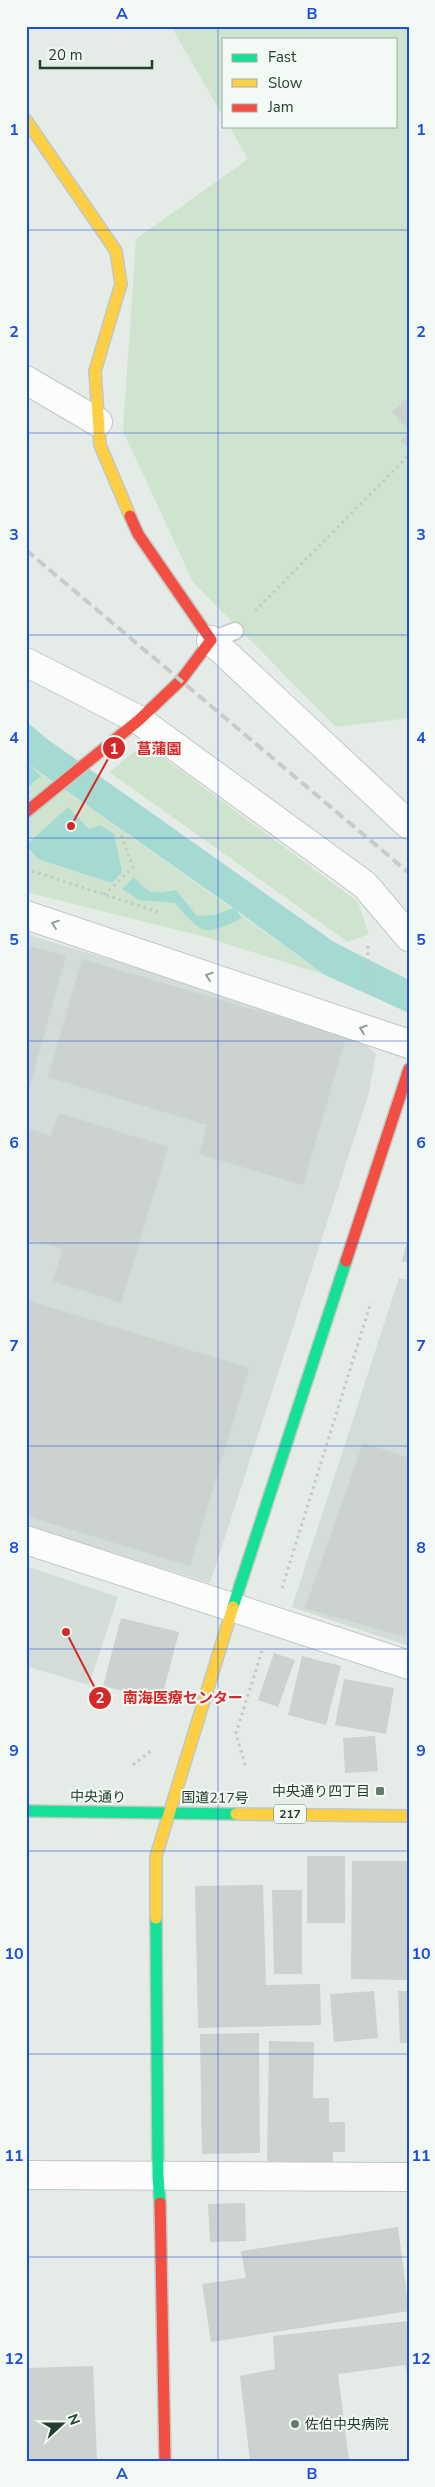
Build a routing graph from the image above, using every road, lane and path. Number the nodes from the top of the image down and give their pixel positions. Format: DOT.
graph roads {
  1 [pos="26,120"];
  2 [pos="26,380"];
  3 [pos="98,422"];
  4 [pos="409,455"];
  5 [pos="223,635"];
  6 [pos="26,662"];
  7 [pos="139,720"];
  8 [pos="26,812"];
  9 [pos="409,825"];
  10 [pos="121,835"];
  11 [pos="26,869"];
  12 [pos="104,895"];
  13 [pos="158,912"];
  14 [pos="26,914"];
  15 [pos="409,937"];
  16 [pos="368,944"];
  17 [pos="366,998"];
  18 [pos="409,1044"];
  19 [pos="409,1069"];
  20 [pos="373,1296"];
  21 [pos="26,1540"];
  22 [pos="232,1607"];
  23 [pos="272,1620"];
  24 [pos="409,1665"];
  25 [pos="245,1765"];
  26 [pos="26,1811"];
  27 [pos="170,1812"];
  28 [pos="409,1816"];
  29 [pos="26,2175"];
  30 [pos="158,2177"];
  31 [pos="409,2177"];
  32 [pos="165,2461"];
  1 -- 3 [label="main road"];
  2 -- 3 [label="street"];
  3 -- 5 [label="main road"];
  4 -- 5 [label="path"];
  5 -- 7 [label="main road"];
  5 -- 9 [label="street"];
  6 -- 7 [label="street"];
  7 -- 8 [label="main road"];
  7 -- 15 [label="street"];
  10 -- 12 [label="path"];
  11 -- 12 [label="path"];
  12 -- 13 [label="path"];
  18 -- 14 [label="street, one-way"];
  16 -- 17 [label="path"];
  19 -- 22 [label="main road"];
  20 -- 23 [label="path"];
  21 -- 22 [label="street"];
  22 -- 23 [label="street"];
  22 -- 27 [label="main road"];
  23 -- 24 [label="street"];
  23 -- 25 [label="path"];
  26 -- 27 [label="main road, 中央通り / 217"];
  27 -- 28 [label="main road, 国道217号 / 217"];
  27 -- 30 [label="main road"];
  29 -- 30 [label="street"];
  30 -- 31 [label="street"];
  30 -- 32 [label="main road"];
}
